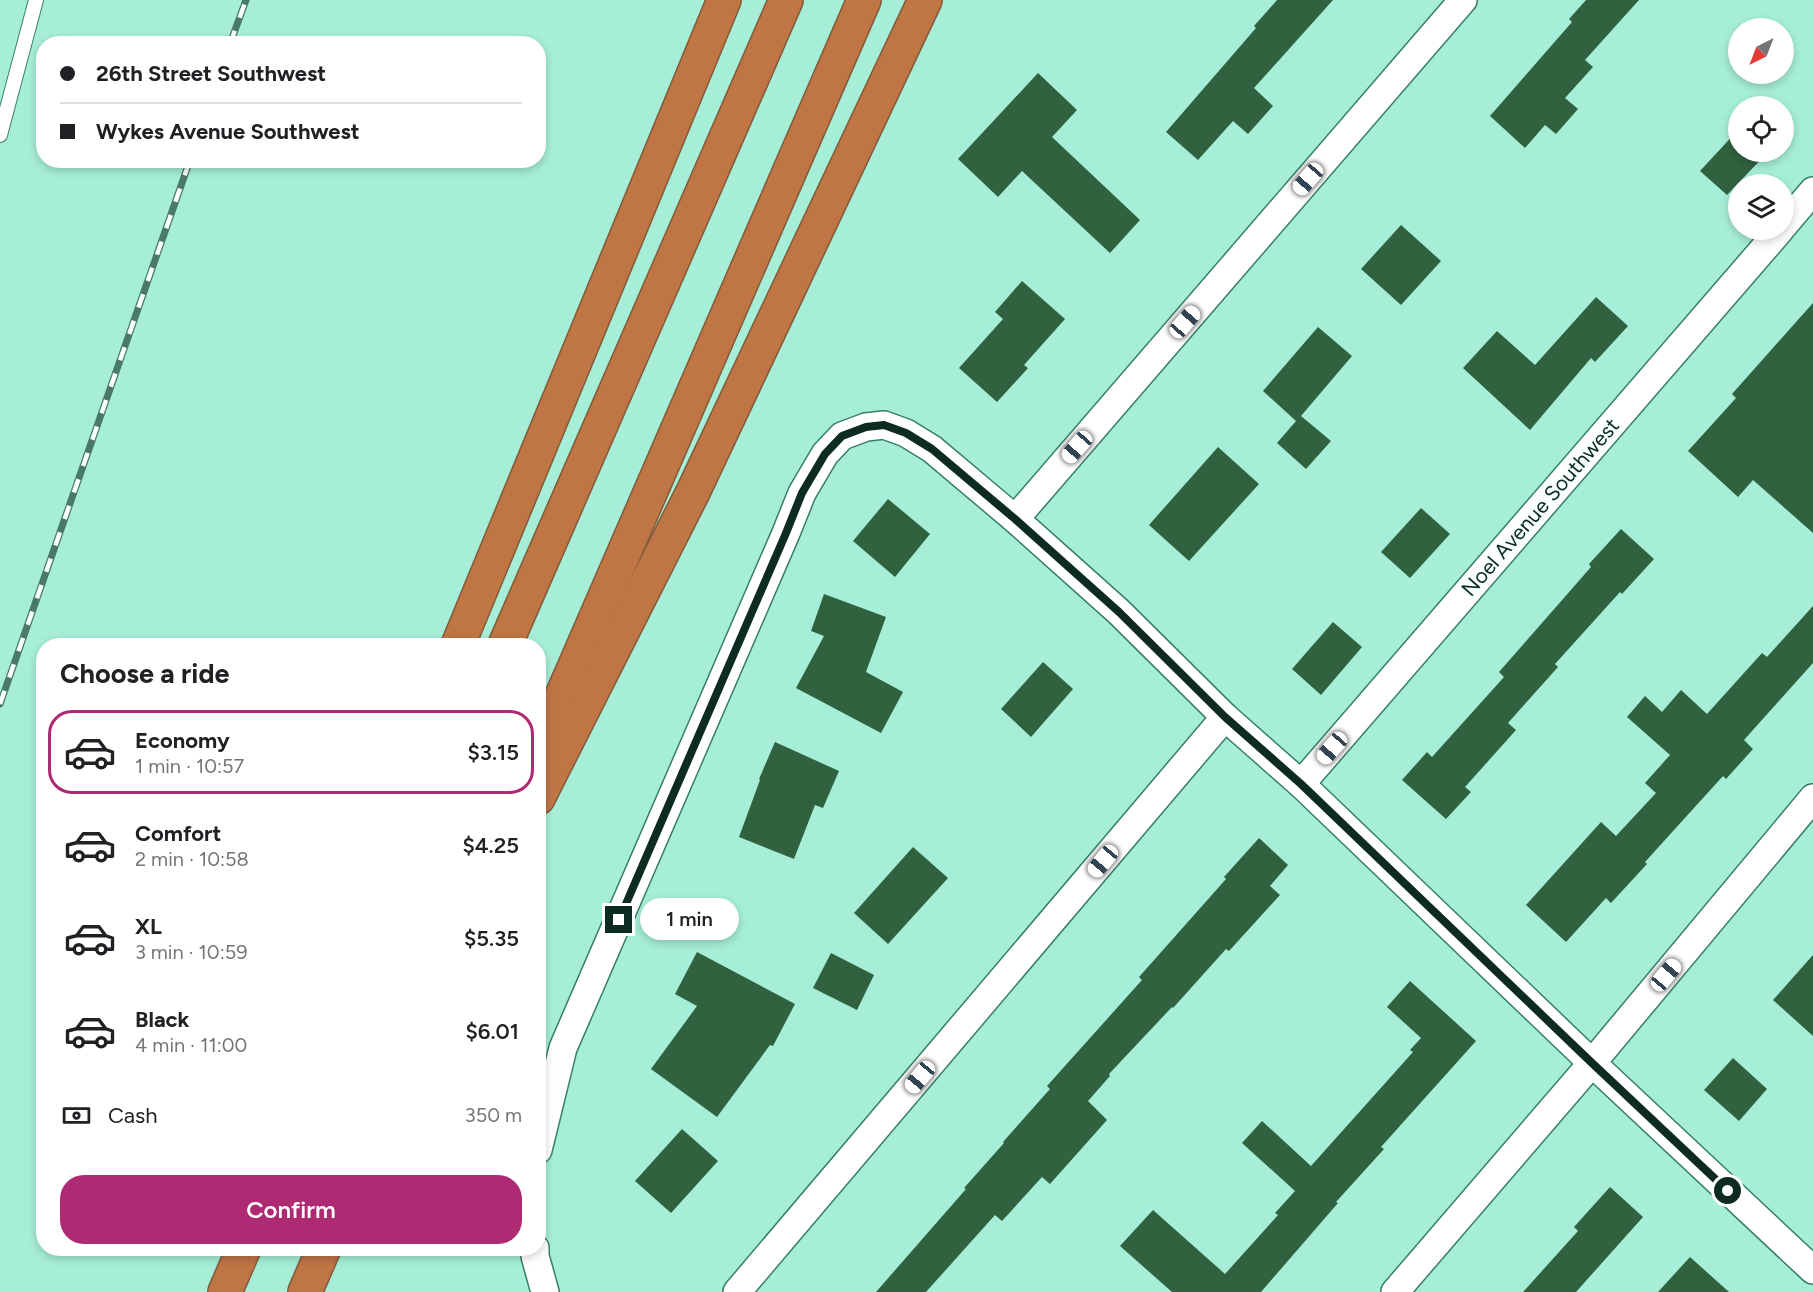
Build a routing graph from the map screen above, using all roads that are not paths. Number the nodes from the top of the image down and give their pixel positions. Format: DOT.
graph roads {
  1 [pos="36,0"];
  2 [pos="724,0"];
  3 [pos="786,0"];
  4 [pos="864,0"];
  5 [pos="925,0"];
  6 [pos="1463,0"];
  7 [pos="0,135"];
  8 [pos="1813,191"];
  9 [pos="1794,213"];
  10 [pos="1771,240"];
  11 [pos="1015,519"];
  12 [pos="461,638"];
  13 [pos="508,638"];
  14 [pos="1225,717"];
  15 [pos="546,733"];
  16 [pos="546,782"];
  17 [pos="1301,784"];
  18 [pos="1813,798"];
  19 [pos="1592,1063"];
  20 [pos="546,1117"];
  21 [pos="241,1256"];
  22 [pos="321,1256"];
  23 [pos="535,1256"];
  24 [pos="1813,1270"];
  25 [pos="225,1292"];
  26 [pos="305,1292"];
  27 [pos="545,1292"];
  28 [pos="737,1292"];
  29 [pos="1395,1292"];
  1 -- 7 [label="lane"];
  2 -- 12 [label="highway"];
  3 -- 13 [label="highway"];
  4 -- 15 [label="highway"];
  5 -- 16 [label="highway"];
  6 -- 11 [label="street"];
  8 -- 9 [label="street"];
  10 -- 17 [label="street, Noel Avenue Southwest"];
  11 -- 14 [label="street"];
  11 -- 20 [label="street"];
  14 -- 17 [label="street"];
  14 -- 28 [label="street"];
  17 -- 19 [label="street"];
  18 -- 19 [label="street"];
  19 -- 24 [label="street"];
  19 -- 29 [label="street"];
  21 -- 25 [label="highway"];
  22 -- 26 [label="highway"];
  23 -- 27 [label="street"];
}
